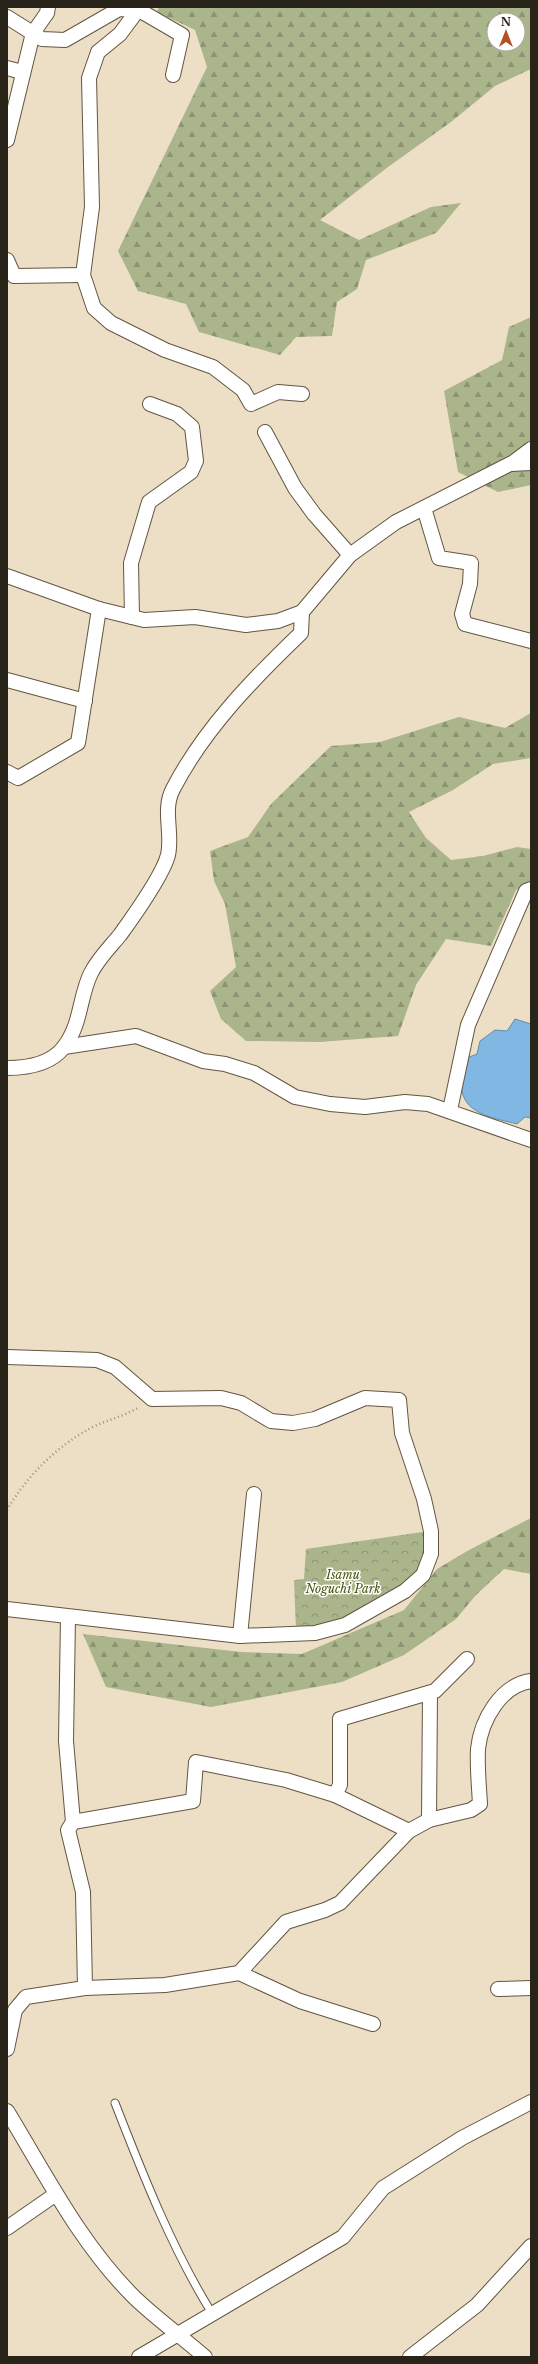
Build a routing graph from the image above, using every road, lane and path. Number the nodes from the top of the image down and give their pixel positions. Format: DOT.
graph roads {
  1 [pos="48,7"];
  2 [pos="140,8"];
  3 [pos="7,17"];
  4 [pos="33,33"];
  5 [pos="7,68"];
  6 [pos="22,72"];
  7 [pos="173,75"];
  8 [pos="7,140"];
  9 [pos="7,260"];
  10 [pos="83,275"];
  11 [pos="302,394"];
  12 [pos="150,404"];
  13 [pos="265,432"];
  14 [pos="531,449"];
  15 [pos="531,463"];
  16 [pos="510,464"];
  17 [pos="424,508"];
  18 [pos="350,555"];
  19 [pos="7,576"];
  20 [pos="99,609"];
  21 [pos="302,612"];
  22 [pos="132,617"];
  23 [pos="531,641"];
  24 [pos="7,680"];
  25 [pos="84,702"];
  26 [pos="7,772"];
  27 [pos="531,889"];
  28 [pos="64,1047"];
  29 [pos="7,1068"];
  30 [pos="450,1110"];
  31 [pos="531,1140"];
  32 [pos="7,1357"];
  33 [pos="152,1399"];
  34 [pos="254,1494"];
  35 [pos="7,1510"];
  36 [pos="7,1609"];
  37 [pos="68,1617"];
  38 [pos="240,1636"];
  39 [pos="467,1660"];
  40 [pos="531,1680"];
  41 [pos="430,1693"];
  42 [pos="335,1795"];
  43 [pos="429,1820"];
  44 [pos="73,1822"];
  45 [pos="409,1831"];
  46 [pos="239,1973"];
  47 [pos="84,1988"];
  48 [pos="531,1988"];
  49 [pos="498,1989"];
  50 [pos="373,2024"];
  51 [pos="7,2049"];
  52 [pos="531,2102"];
  53 [pos="114,2103"];
  54 [pos="7,2111"];
  55 [pos="56,2194"];
  56 [pos="7,2228"];
  57 [pos="531,2246"];
  58 [pos="213,2315"];
  59 [pos="179,2335"];
  60 [pos="139,2357"];
  61 [pos="205,2357"];
  62 [pos="410,2357"];
  1 -- 4 [label="street"];
  2 -- 4 [label="street"];
  2 -- 7 [label="street"];
  2 -- 10 [label="street"];
  3 -- 4 [label="street"];
  4 -- 6 [label="street"];
  5 -- 6 [label="street"];
  6 -- 8 [label="street"];
  9 -- 10 [label="street"];
  10 -- 11 [label="street"];
  12 -- 22 [label="street"];
  13 -- 18 [label="street"];
  14 -- 16 [label="street"];
  15 -- 16 [label="street"];
  16 -- 17 [label="street"];
  17 -- 18 [label="street"];
  17 -- 23 [label="street"];
  18 -- 21 [label="street"];
  19 -- 20 [label="street"];
  20 -- 22 [label="street"];
  20 -- 25 [label="street"];
  21 -- 22 [label="street"];
  21 -- 28 [label="street"];
  24 -- 25 [label="street"];
  25 -- 26 [label="street"];
  27 -- 30 [label="street"];
  28 -- 29 [label="street"];
  28 -- 30 [label="street"];
  30 -- 31 [label="street"];
  32 -- 33 [label="street"];
  33 -- 35 [label="path"];
  33 -- 38 [label="street"];
  34 -- 38 [label="street"];
  36 -- 37 [label="street"];
  37 -- 38 [label="street"];
  37 -- 44 [label="street"];
  39 -- 41 [label="street"];
  40 -- 43 [label="street"];
  41 -- 42 [label="street"];
  41 -- 43 [label="street"];
  42 -- 44 [label="street"];
  42 -- 45 [label="street"];
  43 -- 45 [label="street"];
  44 -- 47 [label="street"];
  45 -- 46 [label="street"];
  46 -- 47 [label="street"];
  46 -- 50 [label="street"];
  47 -- 51 [label="street"];
  48 -- 49 [label="street"];
  52 -- 58 [label="street"];
  53 -- 58 [label="lane"];
  54 -- 55 [label="street"];
  55 -- 56 [label="street"];
  55 -- 59 [label="street"];
  57 -- 62 [label="street"];
  58 -- 59 [label="street"];
  59 -- 60 [label="street"];
  59 -- 61 [label="street"];
}
